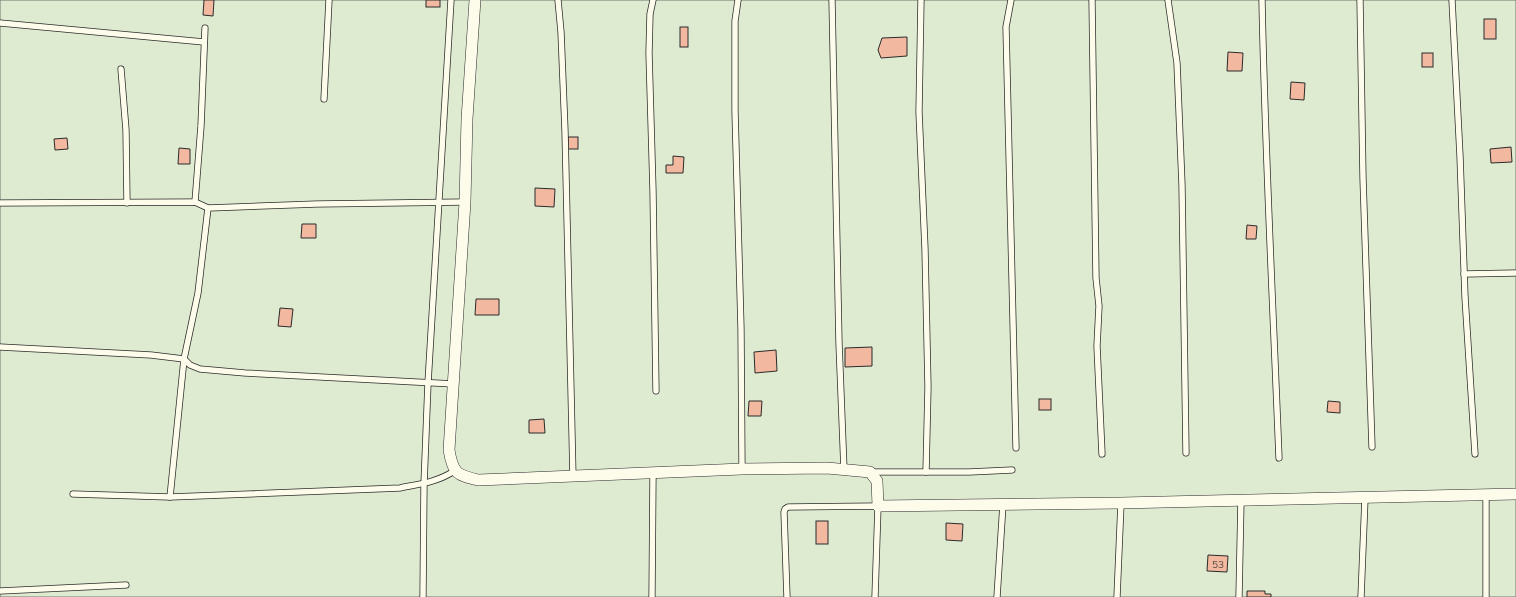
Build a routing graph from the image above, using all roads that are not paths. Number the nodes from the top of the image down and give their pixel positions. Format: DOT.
graph roads {
  1 [pos="329,0"];
  2 [pos="451,0"];
  3 [pos="475,0"];
  4 [pos="558,0"];
  5 [pos="653,0"];
  6 [pos="738,0"];
  7 [pos="832,0"];
  8 [pos="921,0"];
  9 [pos="1011,0"];
  10 [pos="1092,0"];
  11 [pos="1168,0"];
  12 [pos="1262,0"];
  13 [pos="1360,0"];
  14 [pos="1452,0"];
  15 [pos="0,23"];
  16 [pos="205,28"];
  17 [pos="204,42"];
  18 [pos="121,69"];
  19 [pos="324,99"];
  20 [pos="194,202"];
  21 [pos="439,202"];
  22 [pos="465,202"];
  23 [pos="0,203"];
  24 [pos="127,203"];
  25 [pos="208,208"];
  26 [pos="1516,273"];
  27 [pos="1464,274"];
  28 [pos="0,347"];
  29 [pos="184,359"];
  30 [pos="428,383"];
  31 [pos="454,384"];
  32 [pos="656,391"];
  33 [pos="1372,447"];
  34 [pos="1016,448"];
  35 [pos="1186,453"];
  36 [pos="1102,454"];
  37 [pos="1475,454"];
  38 [pos="1279,458"];
  39 [pos="742,469"];
  40 [pos="844,470"];
  41 [pos="1012,470"];
  42 [pos="454,471"];
  43 [pos="870,472"];
  44 [pos="926,472"];
  45 [pos="653,474"];
  46 [pos="573,477"];
  47 [pos="424,484"];
  48 [pos="73,494"];
  49 [pos="1516,494"];
  50 [pos="1486,495"];
  51 [pos="170,497"];
  52 [pos="1365,498"];
  53 [pos="1241,500"];
  54 [pos="1121,503"];
  55 [pos="1003,504"];
  56 [pos="878,506"];
  57 [pos="126,586"];
  58 [pos="0,591"];
  59 [pos="423,597"];
  60 [pos="652,597"];
  61 [pos="787,597"];
  62 [pos="875,597"];
  63 [pos="997,597"];
  64 [pos="1117,597"];
  65 [pos="1239,597"];
  66 [pos="1361,597"];
  67 [pos="1486,597"];
  1 -- 19 [label="lane"];
  2 -- 21 [label="lane"];
  3 -- 22 [label="street"];
  4 -- 46 [label="lane"];
  5 -- 32 [label="lane"];
  6 -- 39 [label="lane"];
  7 -- 40 [label="lane"];
  8 -- 44 [label="lane"];
  9 -- 34 [label="lane"];
  10 -- 36 [label="lane"];
  11 -- 35 [label="lane"];
  12 -- 38 [label="lane"];
  13 -- 33 [label="lane"];
  14 -- 27 [label="lane"];
  15 -- 17 [label="lane"];
  16 -- 17 [label="lane"];
  17 -- 20 [label="lane"];
  18 -- 24 [label="lane"];
  20 -- 24 [label="lane"];
  20 -- 25 [label="lane"];
  21 -- 22 [label="lane"];
  21 -- 25 [label="lane"];
  21 -- 30 [label="lane"];
  22 -- 31 [label="street"];
  23 -- 24 [label="lane"];
  25 -- 29 [label="lane"];
  26 -- 27 [label="lane"];
  27 -- 37 [label="lane"];
  28 -- 29 [label="lane"];
  29 -- 30 [label="lane"];
  29 -- 51 [label="lane"];
  30 -- 31 [label="lane"];
  30 -- 47 [label="lane"];
  31 -- 42 [label="street"];
  39 -- 40 [label="street"];
  39 -- 45 [label="street"];
  40 -- 43 [label="street"];
  41 -- 44 [label="lane"];
  42 -- 46 [label="street"];
  42 -- 47 [label="lane"];
  43 -- 44 [label="lane"];
  43 -- 56 [label="street"];
  45 -- 46 [label="street"];
  45 -- 60 [label="lane"];
  47 -- 51 [label="lane"];
  47 -- 59 [label="lane"];
  48 -- 51 [label="lane"];
  49 -- 50 [label="street"];
  50 -- 52 [label="street"];
  50 -- 67 [label="lane"];
  52 -- 53 [label="street"];
  52 -- 66 [label="lane"];
  53 -- 54 [label="street"];
  53 -- 65 [label="lane"];
  54 -- 55 [label="street"];
  54 -- 64 [label="lane"];
  55 -- 56 [label="street"];
  55 -- 63 [label="lane"];
  56 -- 61 [label="lane"];
  56 -- 62 [label="lane"];
  57 -- 58 [label="lane"];
}
